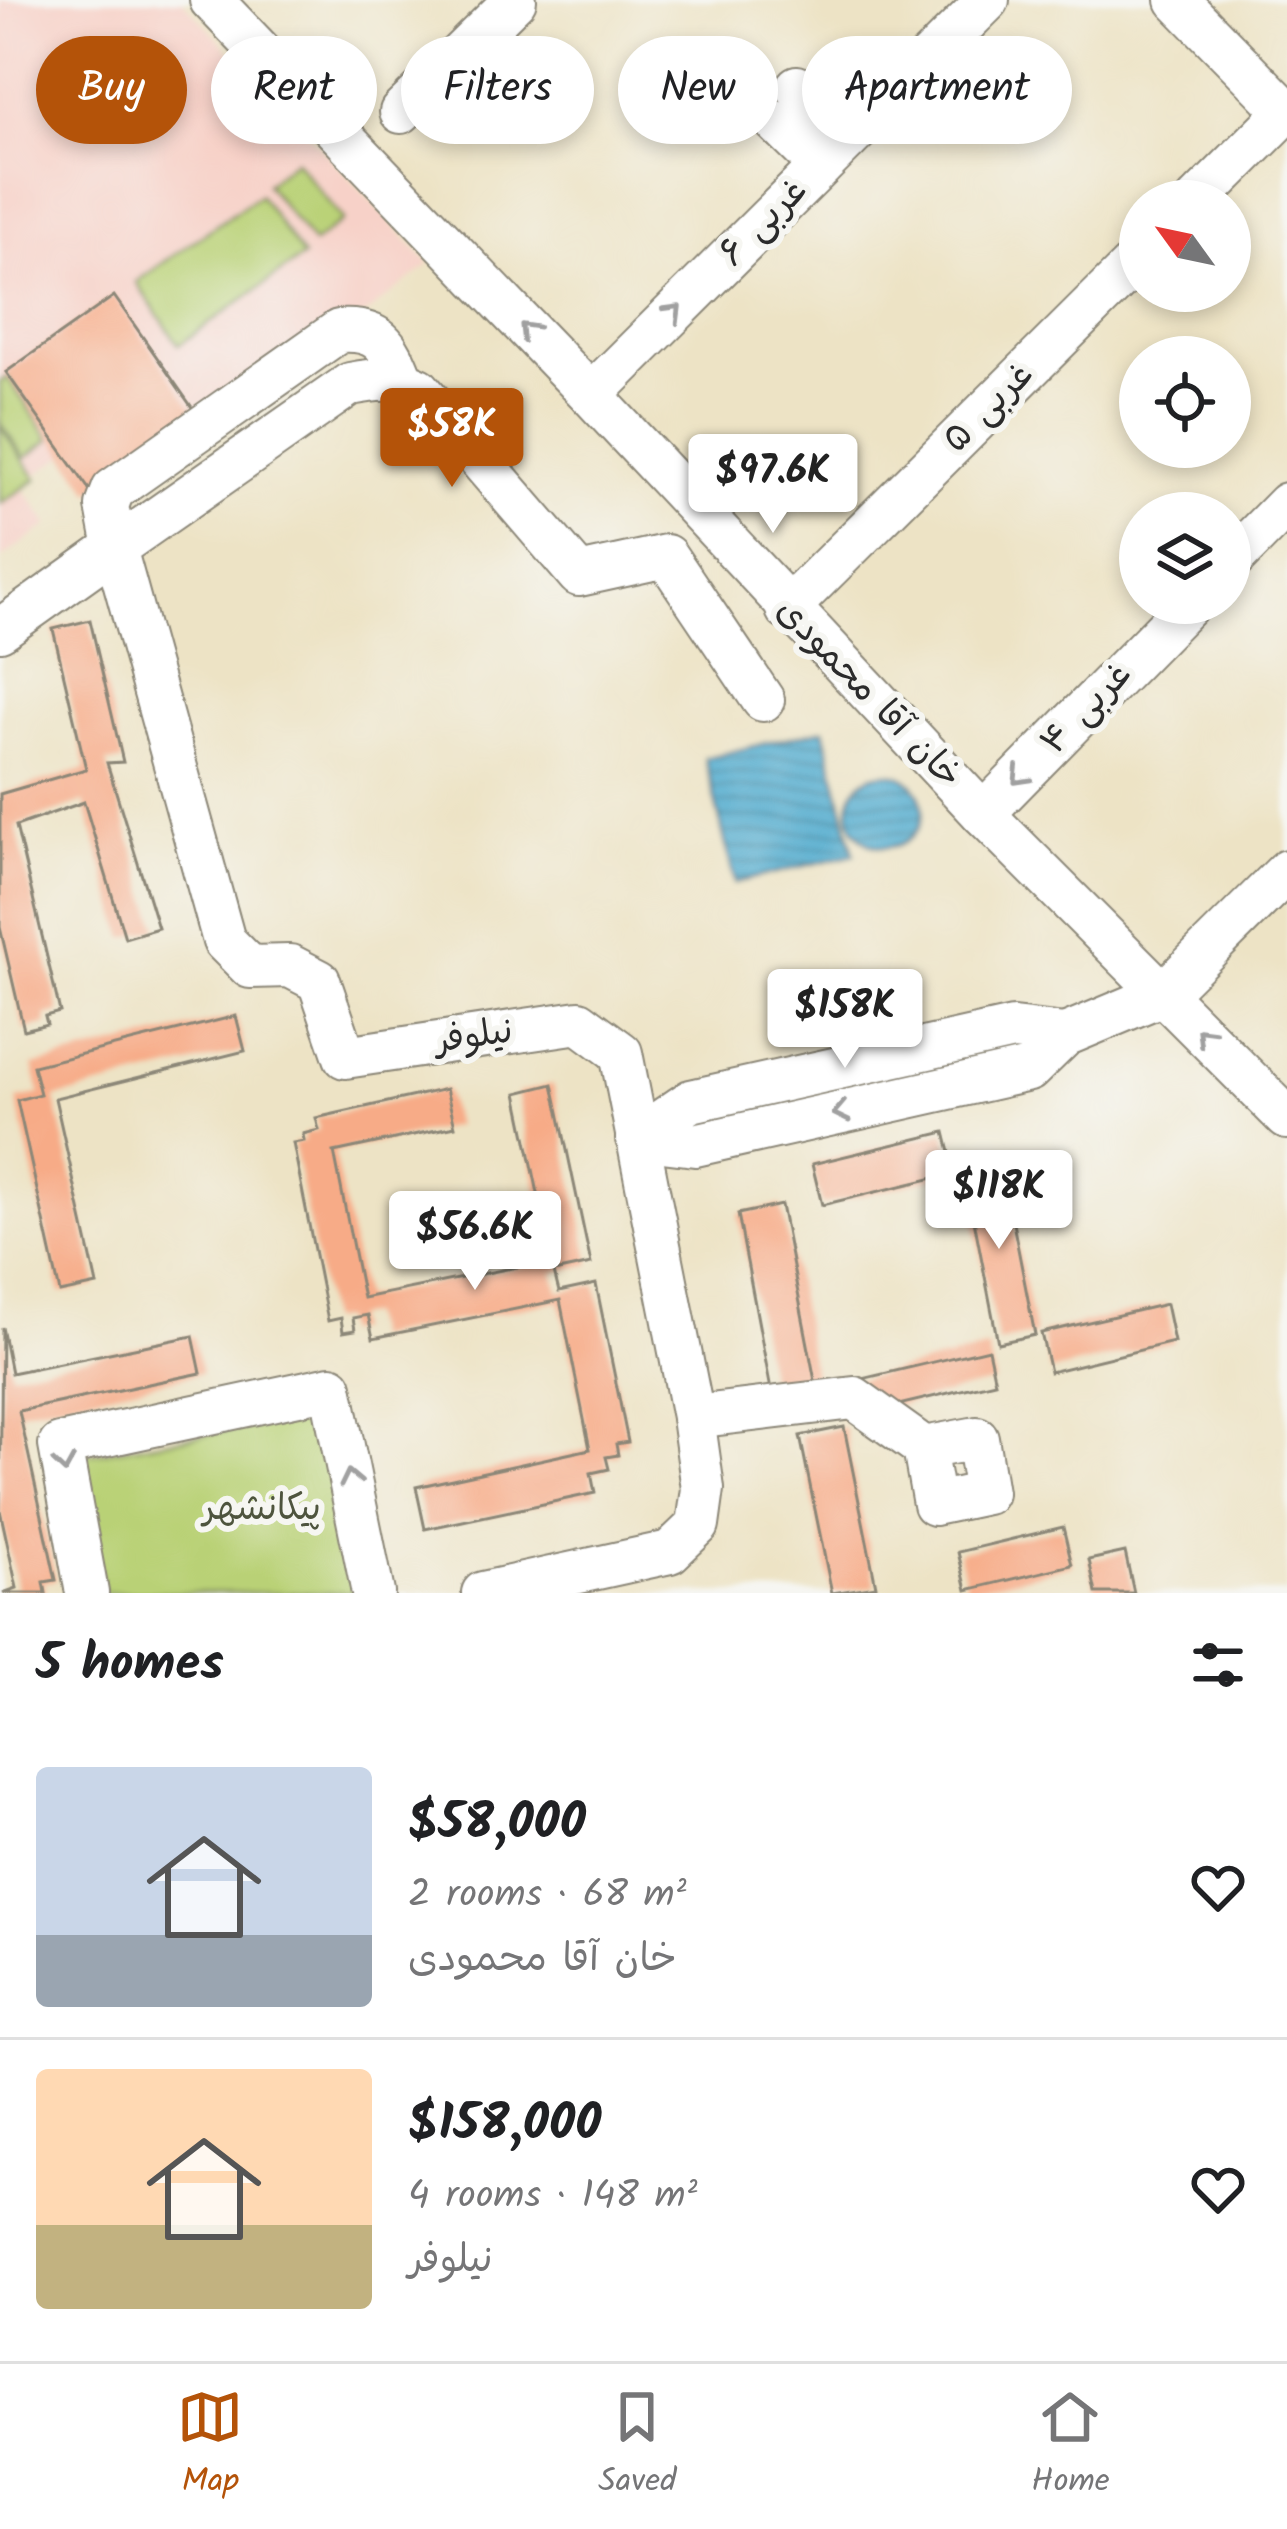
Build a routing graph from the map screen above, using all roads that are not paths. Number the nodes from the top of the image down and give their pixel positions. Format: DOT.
graph roads {
  1 [pos="211,0"];
  2 [pos="515,0"];
  3 [pos="988,0"];
  4 [pos="1177,0"];
  5 [pos="478,36"];
  6 [pos="786,104"];
  7 [pos="1287,112"];
  8 [pos="834,154"];
  9 [pos="1218,180"];
  10 [pos="1119,279"];
  11 [pos="591,395"];
  12 [pos="1287,504"];
  13 [pos="1251,541"];
  14 [pos="115,548"];
  15 [pos="787,609"];
  16 [pos="1169,624"];
  17 [pos="0,630"];
  18 [pos="763,700"];
  19 [pos="983,814"];
  20 [pos="1287,871"];
  21 [pos="1163,994"];
  22 [pos="1287,1118"];
  23 [pos="637,1138"];
  24 [pos="693,1418"];
  25 [pos="924,1448"];
  26 [pos="572,1583"];
  27 [pos="87,1593"];
  28 [pos="373,1593"];
  29 [pos="483,1593"];
  11 -- 1 [label="street, خان آقا محمودی, one-way"];
  2 -- 5 [label="street"];
  3 -- 8 [label="street, ۶ غربی"];
  4 -- 7 [label="street"];
  6 -- 8 [label="street"];
  7 -- 9 [label="street"];
  11 -- 8 [label="street, ۶ غربی, one-way"];
  10 -- 15 [label="street, ۵ غربی"];
  11 -- 15 [label="street, خان آقا محمودی"];
  12 -- 13 [label="street"];
  14 -- 17 [label="street"];
  14 -- 18 [label="street"];
  14 -- 23 [label="street, نیلوفر"];
  15 -- 19 [label="street, خان آقا محمودی"];
  16 -- 19 [label="street, ۴ غربی, one-way"];
  19 -- 21 [label="street, خان آقا محمودی"];
  20 -- 21 [label="street"];
  22 -- 21 [label="street, خان آقا محمودی, one-way"];
  21 -- 23 [label="street"];
  23 -- 24 [label="street, نیلوفر"];
  24 -- 25 [label="street"];
  24 -- 26 [label="street, نیلوفر"];
  26 -- 29 [label="street, نیلوفر"];
  28 -- 27 [label="street, one-way"];
}
